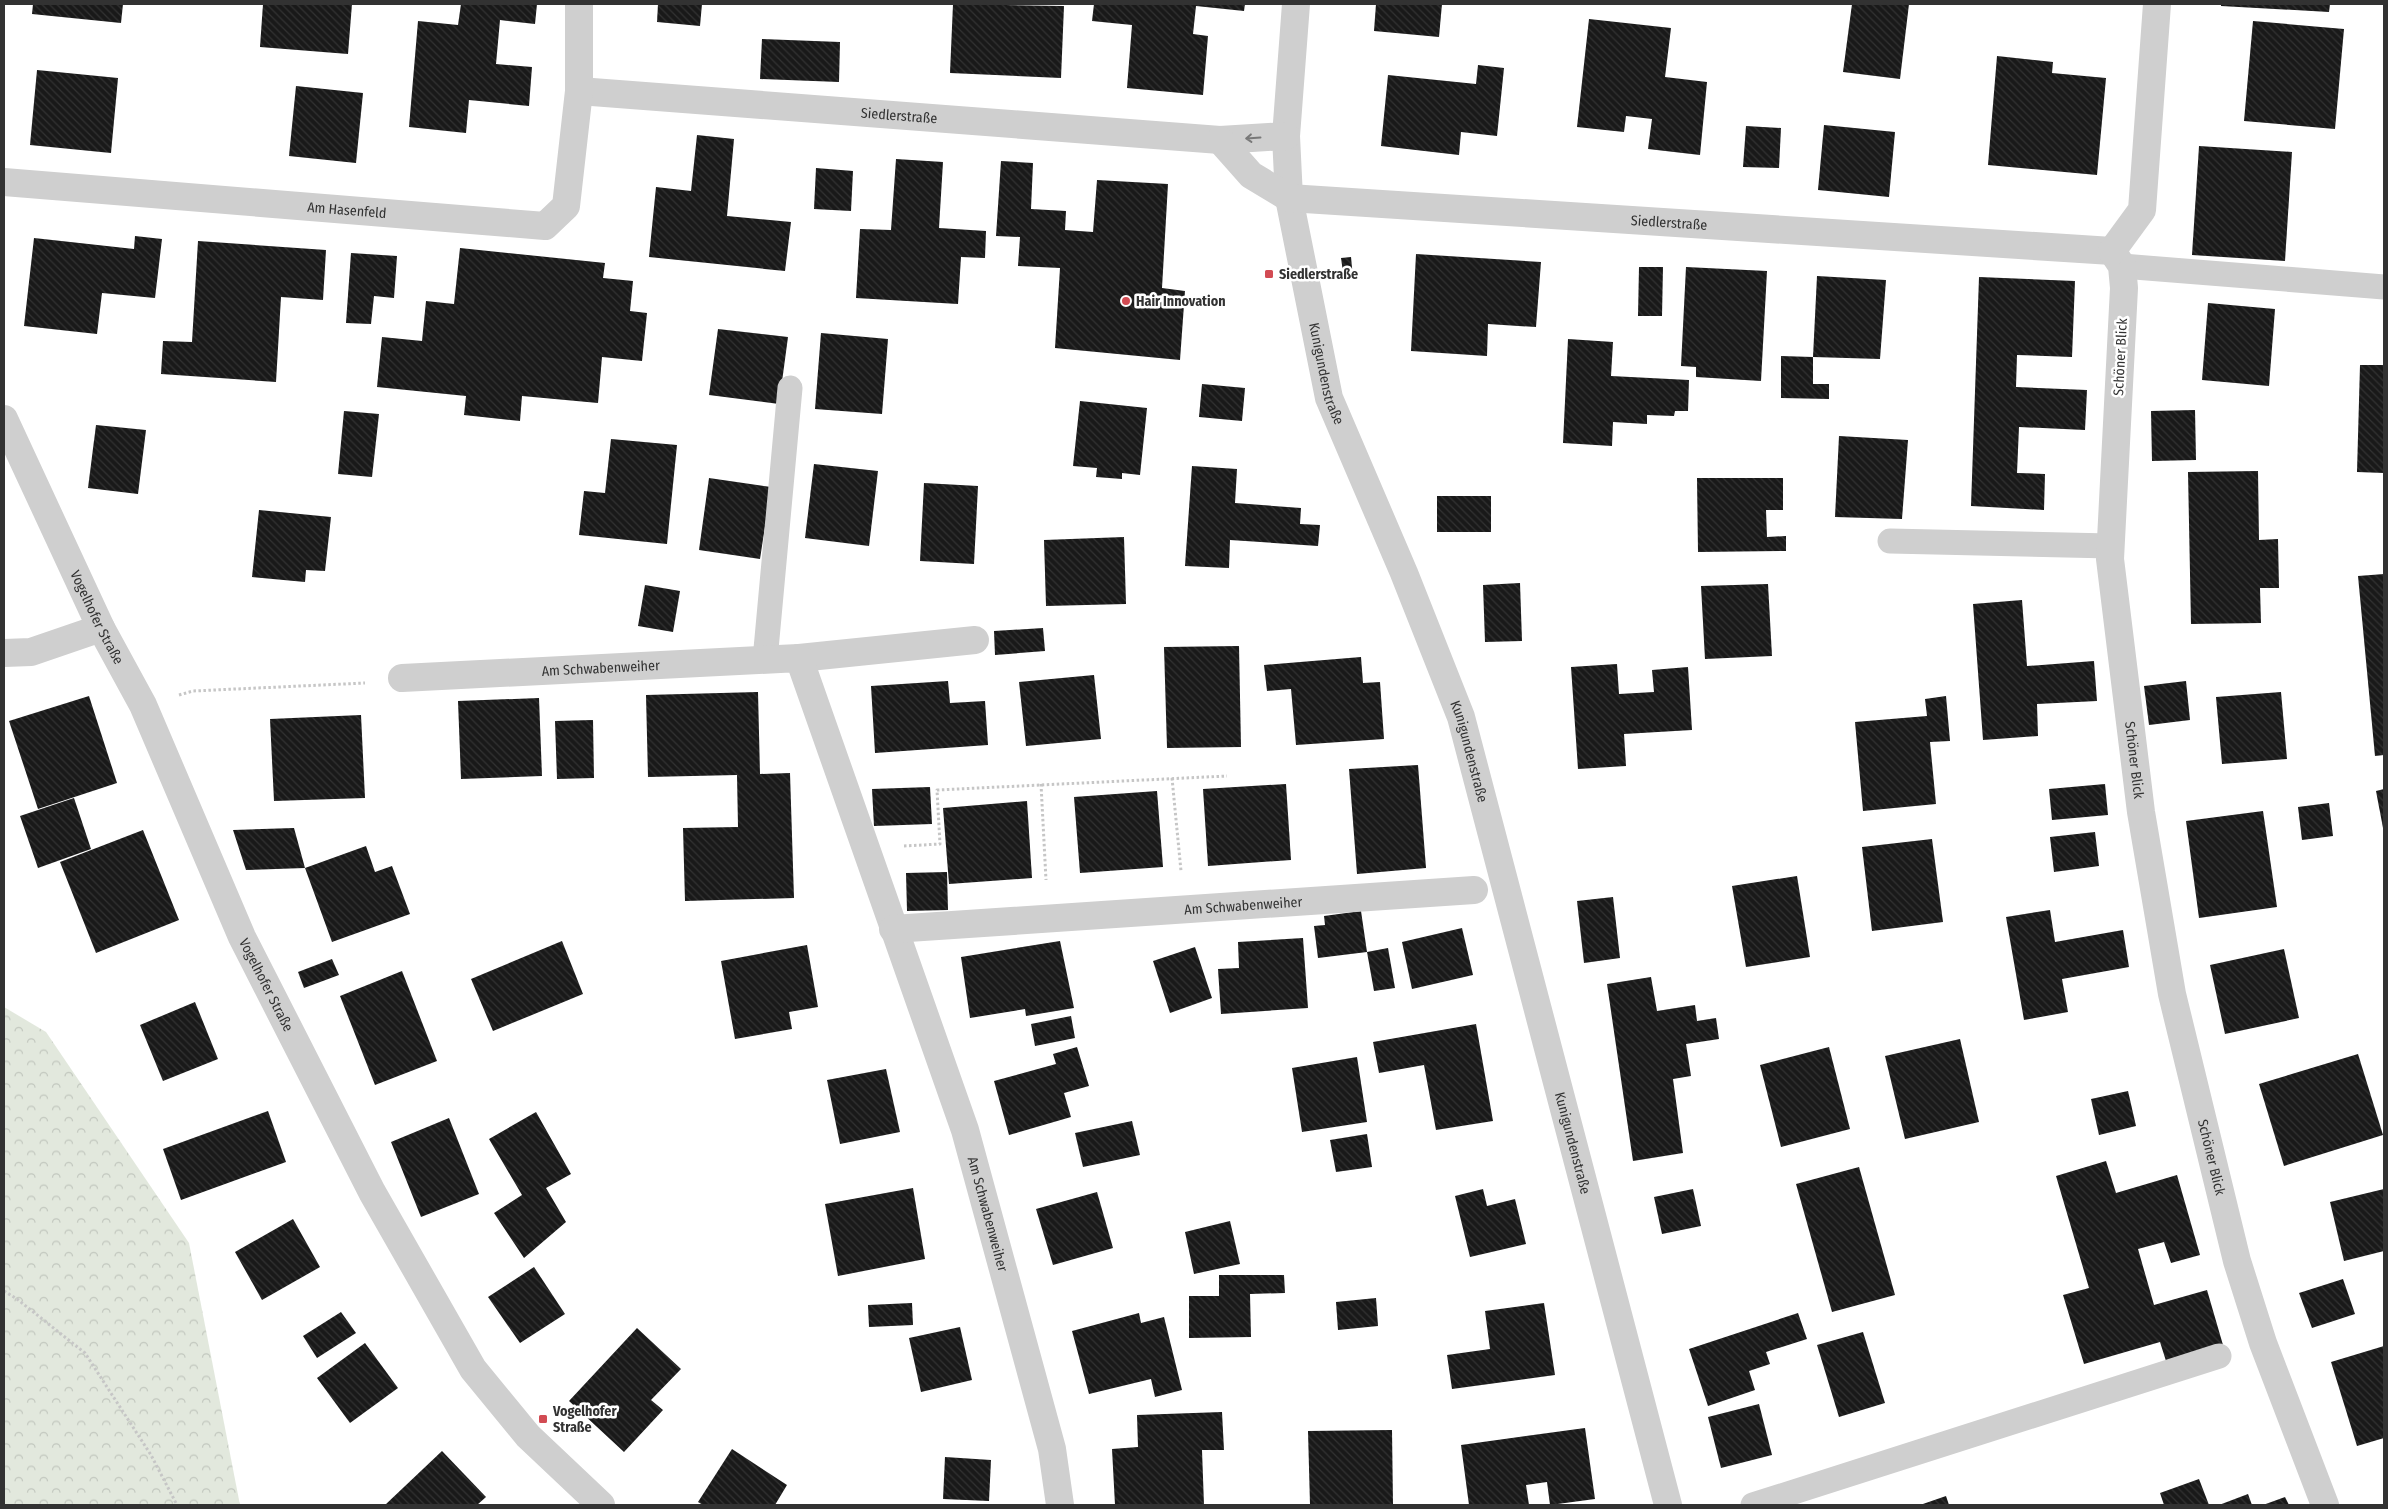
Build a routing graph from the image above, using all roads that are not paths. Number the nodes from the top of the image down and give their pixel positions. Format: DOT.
graph roads {
  1 [pos="579,4"];
  2 [pos="1296,4"];
  3 [pos="2157,4"];
  4 [pos="579,91"];
  5 [pos="1286,136"];
  6 [pos="1220,140"];
  7 [pos="4,182"];
  8 [pos="1289,198"];
  9 [pos="2117,259"];
  10 [pos="2384,287"];
  11 [pos="790,388"];
  12 [pos="4,419"];
  13 [pos="1890,541"];
  14 [pos="2111,546"];
  15 [pos="101,628"];
  16 [pos="975,640"];
  17 [pos="4,653"];
  18 [pos="799,658"];
  19 [pos="765,660"];
  20 [pos="402,678"];
  21 [pos="1474,890"];
  22 [pos="893,929"];
  23 [pos="2219,1356"];
  24 [pos="600,1505"];
  25 [pos="1060,1505"];
  26 [pos="1668,1505"];
  27 [pos="1753,1505"];
  28 [pos="2325,1505"];
  1 -- 4 [label="street, Am Hasenfeld"];
  2 -- 5 [label="street, Kunigundenstraße"];
  3 -- 9 [label="street"];
  4 -- 6 [label="street, Siedlerstraße"];
  4 -- 7 [label="street, Am Hasenfeld"];
  5 -- 6 [label="street, Siedlerstraße, one-way"];
  5 -- 8 [label="street, Kunigundenstraße"];
  6 -- 8 [label="street, Siedlerstraße"];
  8 -- 9 [label="street, Siedlerstraße"];
  8 -- 26 [label="street, Kunigundenstraße"];
  9 -- 10 [label="lane"];
  9 -- 14 [label="street, Schöner Blick"];
  11 -- 19 [label="lane"];
  12 -- 15 [label="street, Vogelhofer Straße"];
  13 -- 14 [label="lane"];
  14 -- 28 [label="street, Schöner Blick"];
  15 -- 17 [label="street"];
  15 -- 24 [label="street, Vogelhofer Straße"];
  16 -- 18 [label="street, Am Schwabenweiher"];
  18 -- 19 [label="street, Am Schwabenweiher"];
  18 -- 22 [label="street, Am Schwabenweiher"];
  19 -- 20 [label="street, Am Schwabenweiher"];
  21 -- 22 [label="street, Am Schwabenweiher"];
  22 -- 25 [label="street, Am Schwabenweiher"];
  23 -- 27 [label="lane"];
}
